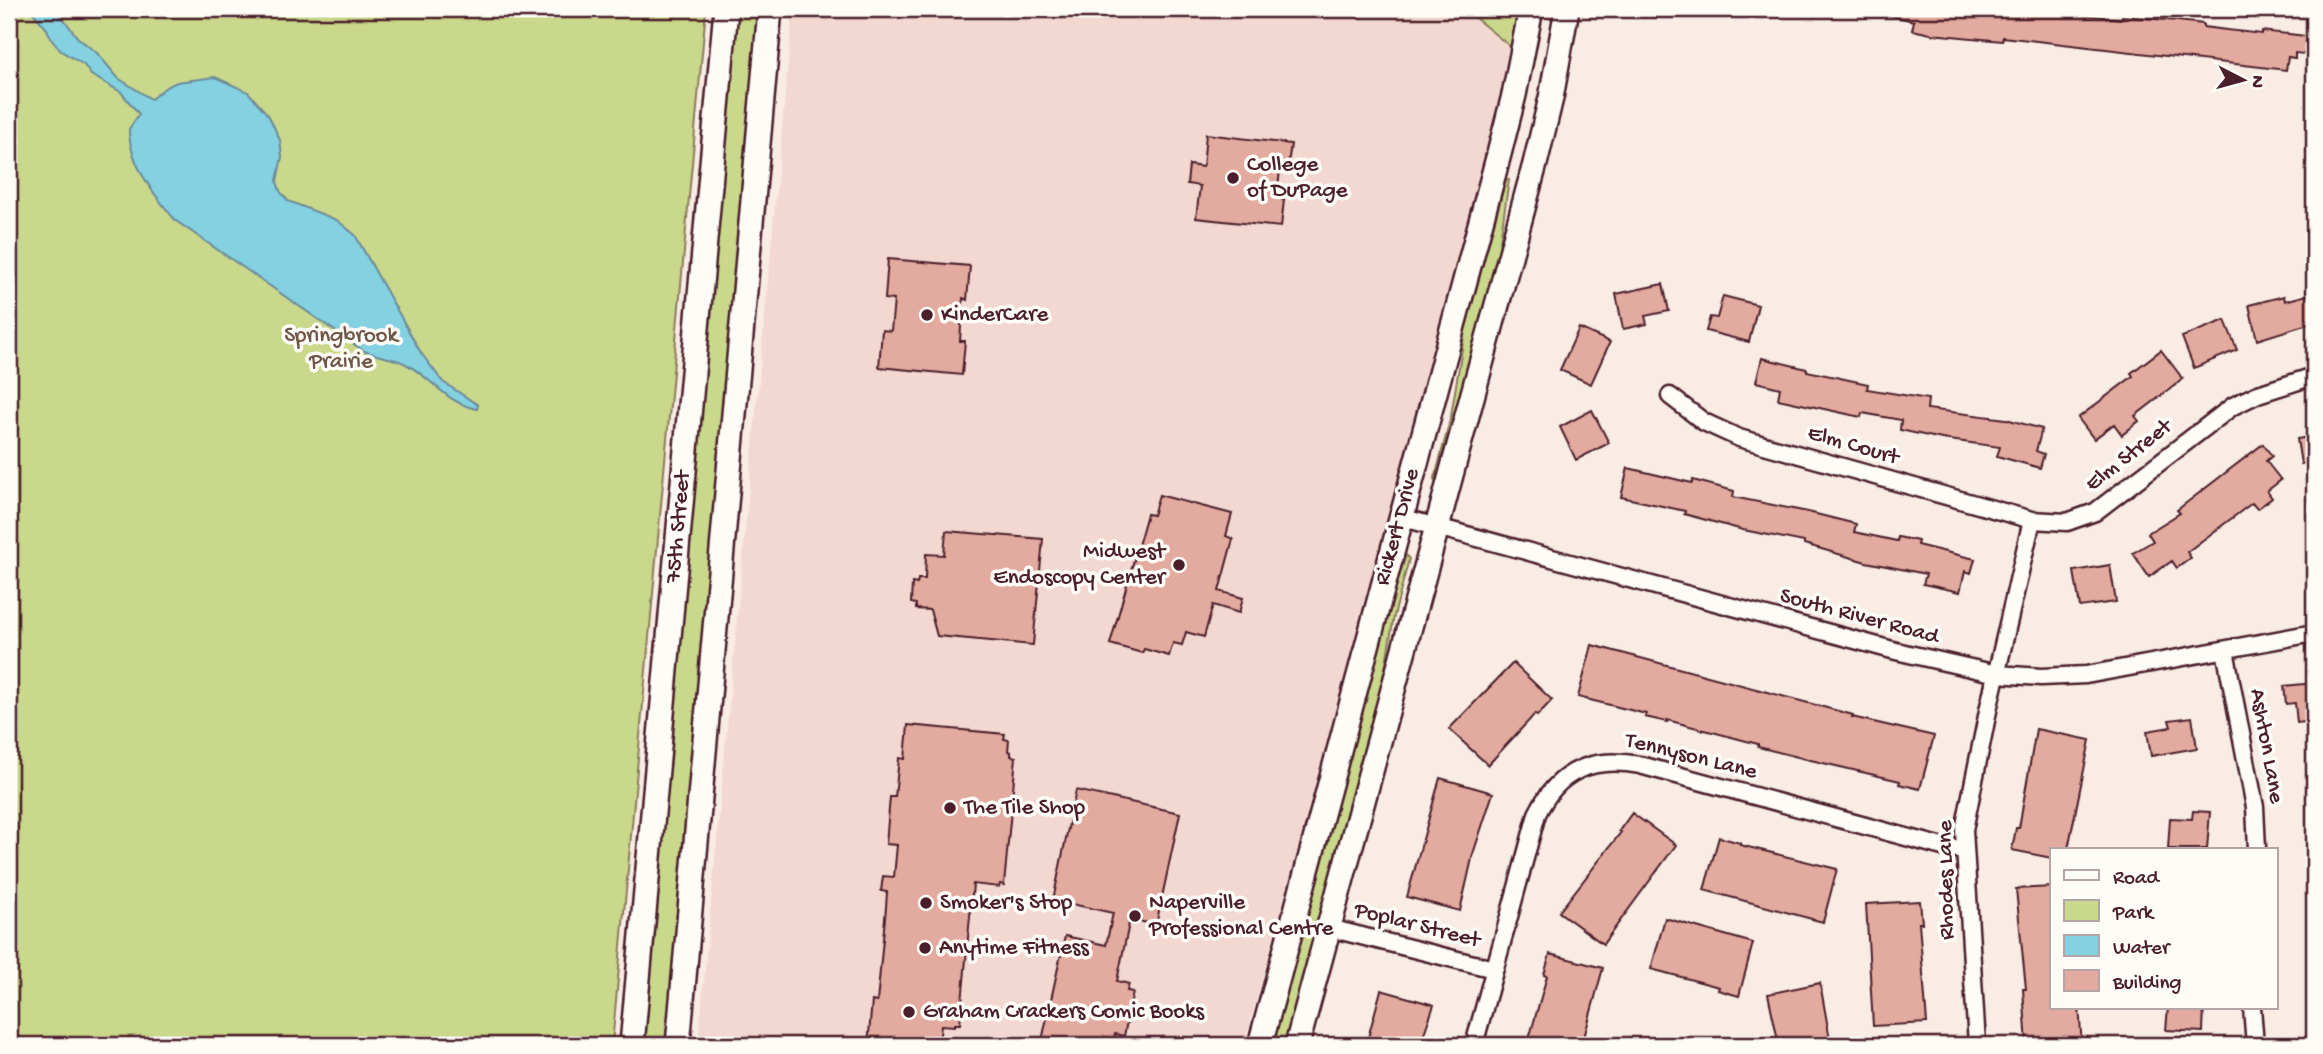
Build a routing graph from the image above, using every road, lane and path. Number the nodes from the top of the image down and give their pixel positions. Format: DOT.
graph roads {
  1 [pos="726,9"];
  2 [pos="770,9"];
  3 [pos="1531,9"];
  4 [pos="1567,9"];
  5 [pos="2314,376"];
  6 [pos="1671,396"];
  7 [pos="1400,517"];
  8 [pos="2032,520"];
  9 [pos="1438,527"];
  10 [pos="2314,633"];
  11 [pos="2225,650"];
  12 [pos="1997,674"];
  13 [pos="2258,848"];
  14 [pos="1965,849"];
  15 [pos="1329,928"];
  16 [pos="1494,969"];
  17 [pos="2252,1009"];
  18 [pos="632,1045"];
  19 [pos="678,1045"];
  20 [pos="1260,1045"];
  21 [pos="1297,1045"];
  22 [pos="1474,1045"];
  23 [pos="1977,1045"];
  24 [pos="2255,1045"];
  1 -- 18 [label="street, 75th Street"];
  2 -- 19 [label="street, 75th Street"];
  3 -- 7 [label="street, Rickert Drive"];
  4 -- 9 [label="street, Rickert Drive"];
  5 -- 8 [label="street, Elm Street"];
  6 -- 8 [label="street, Elm Court"];
  7 -- 9 [label="street, South River Road"];
  7 -- 20 [label="street, Rickert Drive"];
  8 -- 12 [label="street"];
  9 -- 12 [label="street, South River Road"];
  9 -- 15 [label="street, Rickert Drive"];
  10 -- 11 [label="street, South River Road"];
  11 -- 12 [label="street, South River Road"];
  11 -- 13 [label="street, Ashton Lane"];
  12 -- 14 [label="street, Rhodes Lane"];
  14 -- 16 [label="street, Tennyson Lane"];
  14 -- 23 [label="street, Rhodes Lane"];
  15 -- 16 [label="street, Poplar Street"];
  15 -- 21 [label="street, Rickert Drive"];
  16 -- 22 [label="street, Tennyson Lane"];
  17 -- 24 [label="street"];
}
